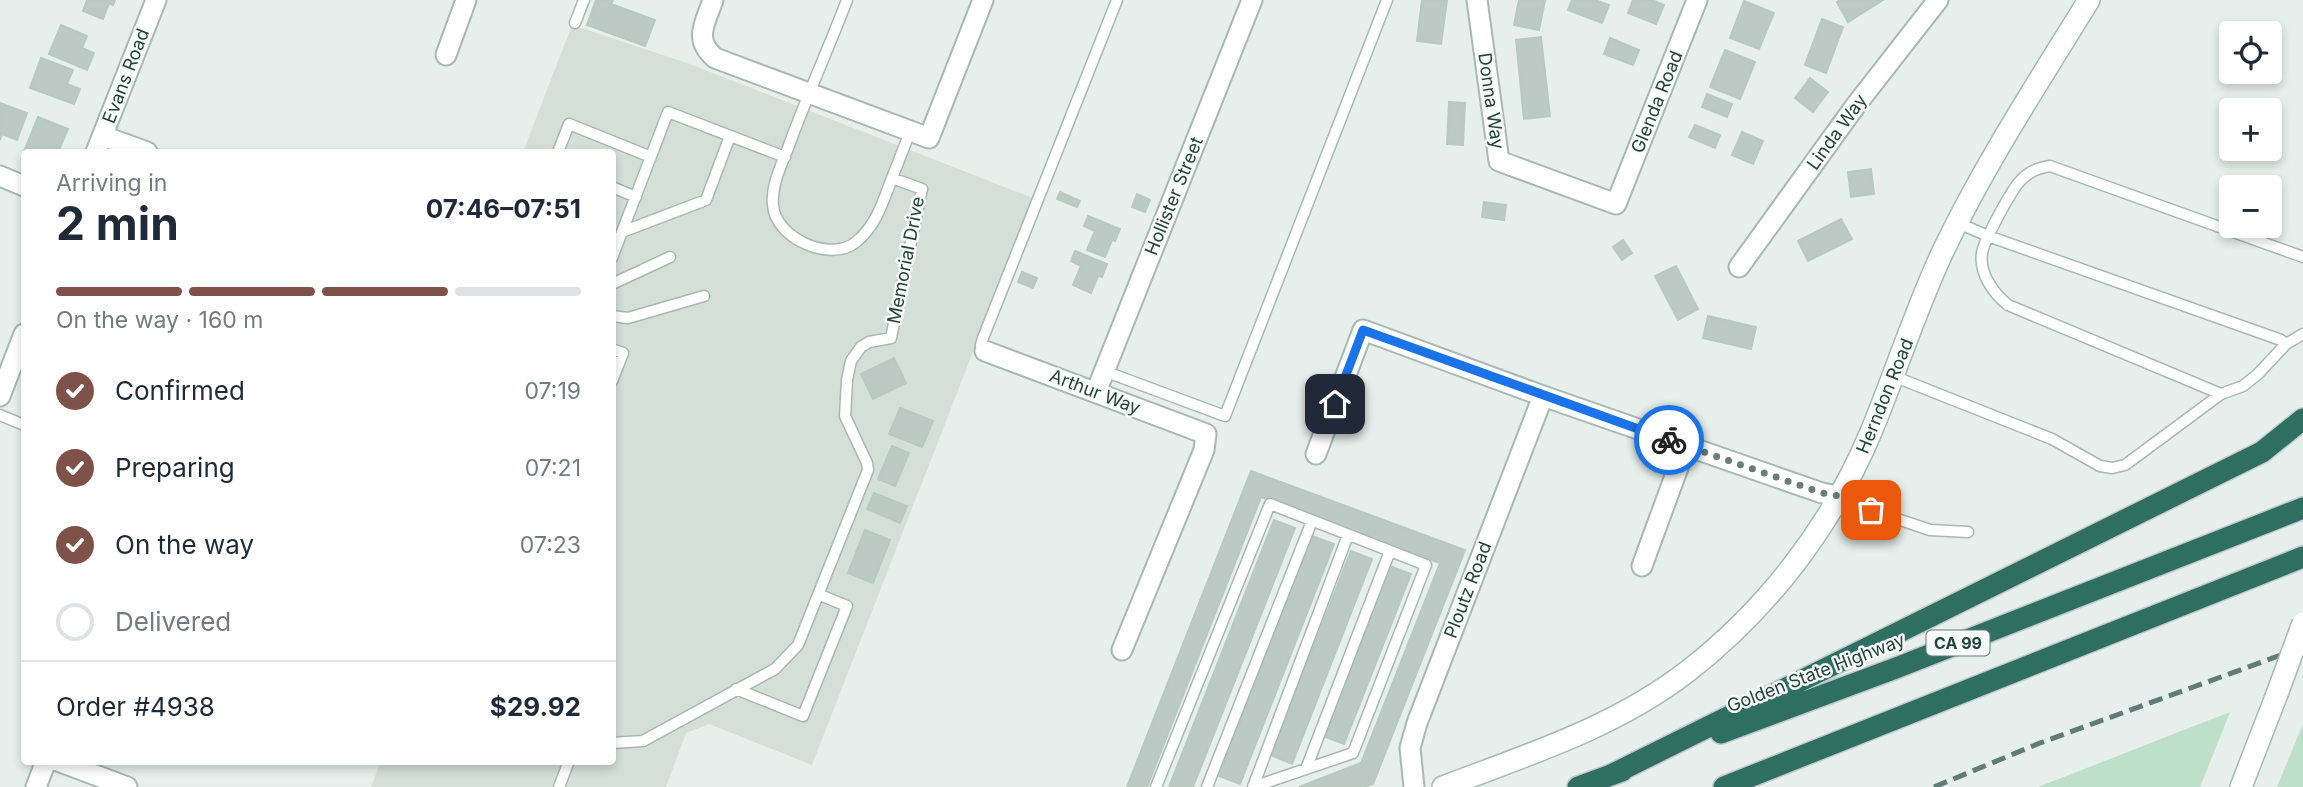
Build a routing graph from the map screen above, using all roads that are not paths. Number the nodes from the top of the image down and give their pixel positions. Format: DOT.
graph roads {
  1 [pos="156,0"];
  2 [pos="466,0"];
  3 [pos="584,0"];
  4 [pos="713,0"];
  5 [pos="847,0"];
  6 [pos="983,0"];
  7 [pos="1117,0"];
  8 [pos="1252,0"];
  9 [pos="1387,0"];
  10 [pos="1477,0"];
  11 [pos="1697,0"];
  12 [pos="1938,0"];
  13 [pos="2090,0"];
  14 [pos="575,23"];
  15 [pos="446,55"];
  16 [pos="808,92"];
  17 [pos="910,132"];
  18 [pos="730,136"];
  19 [pos="99,144"];
  20 [pos="129,149"];
  21 [pos="559,149"];
  22 [pos="651,157"];
  23 [pos="785,157"];
  24 [pos="0,176"];
  25 [pos="892,178"];
  26 [pos="21,185"];
  27 [pos="616,189"];
  28 [pos="636,197"];
  29 [pos="1616,204"];
  30 [pos="1958,223"];
  31 [pos="622,232"];
  32 [pos="1988,236"];
  33 [pos="616,248"];
  34 [pos="670,257"];
  35 [pos="2303,257"];
  36 [pos="1739,267"];
  37 [pos="616,282"];
  38 [pos="704,296"];
  39 [pos="616,316"];
  40 [pos="2303,334"];
  41 [pos="21,342"];
  42 [pos="2286,344"];
  43 [pos="616,351"];
  44 [pos="985,351"];
  45 [pos="616,370"];
  46 [pos="1104,371"];
  47 [pos="1893,376"];
  48 [pos="1096,392"];
  49 [pos="1,393"];
  50 [pos="2221,394"];
  51 [pos="1543,396"];
  52 [pos="0,415"];
  53 [pos="2303,419"];
  54 [pos="21,424"];
  55 [pos="1686,446"];
  56 [pos="1316,454"];
  57 [pos="1839,496"];
  58 [pos="2303,508"];
  59 [pos="1312,521"];
  60 [pos="1968,532"];
  61 [pos="1348,535"];
  62 [pos="1390,551"];
  63 [pos="2303,557"];
  64 [pos="1642,566"];
  65 [pos="820,595"];
  66 [pos="2303,623"];
  67 [pos="1122,650"];
  68 [pos="736,689"];
  69 [pos="616,743"];
  70 [pos="44,765"];
  71 [pos="69,765"];
  72 [pos="567,765"];
  73 [pos="1306,769"];
  74 [pos="1611,775"];
  75 [pos="36,787"];
  76 [pos="127,787"];
  77 [pos="559,787"];
  78 [pos="1156,787"];
  79 [pos="1207,787"];
  80 [pos="1253,787"];
  81 [pos="1414,787"];
  82 [pos="1443,787"];
  83 [pos="1578,787"];
  84 [pos="1724,787"];
  85 [pos="2241,787"];
  1 -- 19 [label="street, Evans Road"];
  2 -- 15 [label="street"];
  3 -- 14 [label="lane"];
  4 -- 16 [label="street"];
  5 -- 16 [label="lane, Memorial Drive"];
  6 -- 17 [label="street"];
  7 -- 44 [label="lane"];
  8 -- 46 [label="street, Hollister Street"];
  9 -- 46 [label="lane"];
  10 -- 29 [label="street, Donna Way"];
  11 -- 29 [label="street, Glenda Road"];
  12 -- 36 [label="street, Linda Way"];
  13 -- 30 [label="street, Herndon Road"];
  16 -- 17 [label="street"];
  16 -- 23 [label="lane, Memorial Drive"];
  17 -- 25 [label="lane"];
  18 -- 22 [label="lane"];
  18 -- 23 [label="lane"];
  18 -- 31 [label="lane"];
  19 -- 20 [label="street"];
  21 -- 22 [label="lane"];
  22 -- 28 [label="lane"];
  23 -- 25 [label="lane, Memorial Drive"];
  24 -- 26 [label="street"];
  25 -- 65 [label="lane, Memorial Drive"];
  27 -- 28 [label="lane"];
  28 -- 31 [label="lane"];
  30 -- 32 [label="lane"];
  30 -- 47 [label="street, Herndon Road"];
  31 -- 33 [label="lane"];
  32 -- 35 [label="lane"];
  32 -- 42 [label="lane"];
  32 -- 50 [label="lane"];
  34 -- 37 [label="lane"];
  38 -- 39 [label="lane"];
  40 -- 42 [label="lane"];
  41 -- 49 [label="street"];
  42 -- 50 [label="lane"];
  43 -- 45 [label="lane"];
  44 -- 48 [label="street, Arthur Way"];
  46 -- 48 [label="street, Hollister Street"];
  47 -- 50 [label="lane"];
  47 -- 57 [label="street, Herndon Road"];
  48 -- 67 [label="street, Arthur Way"];
  51 -- 55 [label="street"];
  51 -- 56 [label="street"];
  51 -- 81 [label="street, Ploutz Road"];
  52 -- 54 [label="lane"];
  53 -- 74 [label="highway"];
  55 -- 57 [label="street"];
  55 -- 64 [label="street"];
  57 -- 60 [label="lane"];
  57 -- 82 [label="street, Herndon Road"];
  58 -- 74 [label="highway, Golden State Highway / CA 99"];
  59 -- 61 [label="lane"];
  59 -- 78 [label="lane"];
  59 -- 79 [label="lane"];
  61 -- 62 [label="lane"];
  61 -- 80 [label="lane"];
  62 -- 73 [label="lane"];
  62 -- 73 [label="lane"];
  63 -- 84 [label="highway, CA 99"];
  65 -- 68 [label="lane"];
  65 -- 68 [label="lane"];
  66 -- 85 [label="street, bridge"];
  68 -- 69 [label="lane"];
  70 -- 75 [label="street"];
  71 -- 76 [label="street"];
  72 -- 77 [label="lane"];
  73 -- 80 [label="lane"];
  74 -- 83 [label="highway, Golden State Highway / CA 99"];
}
